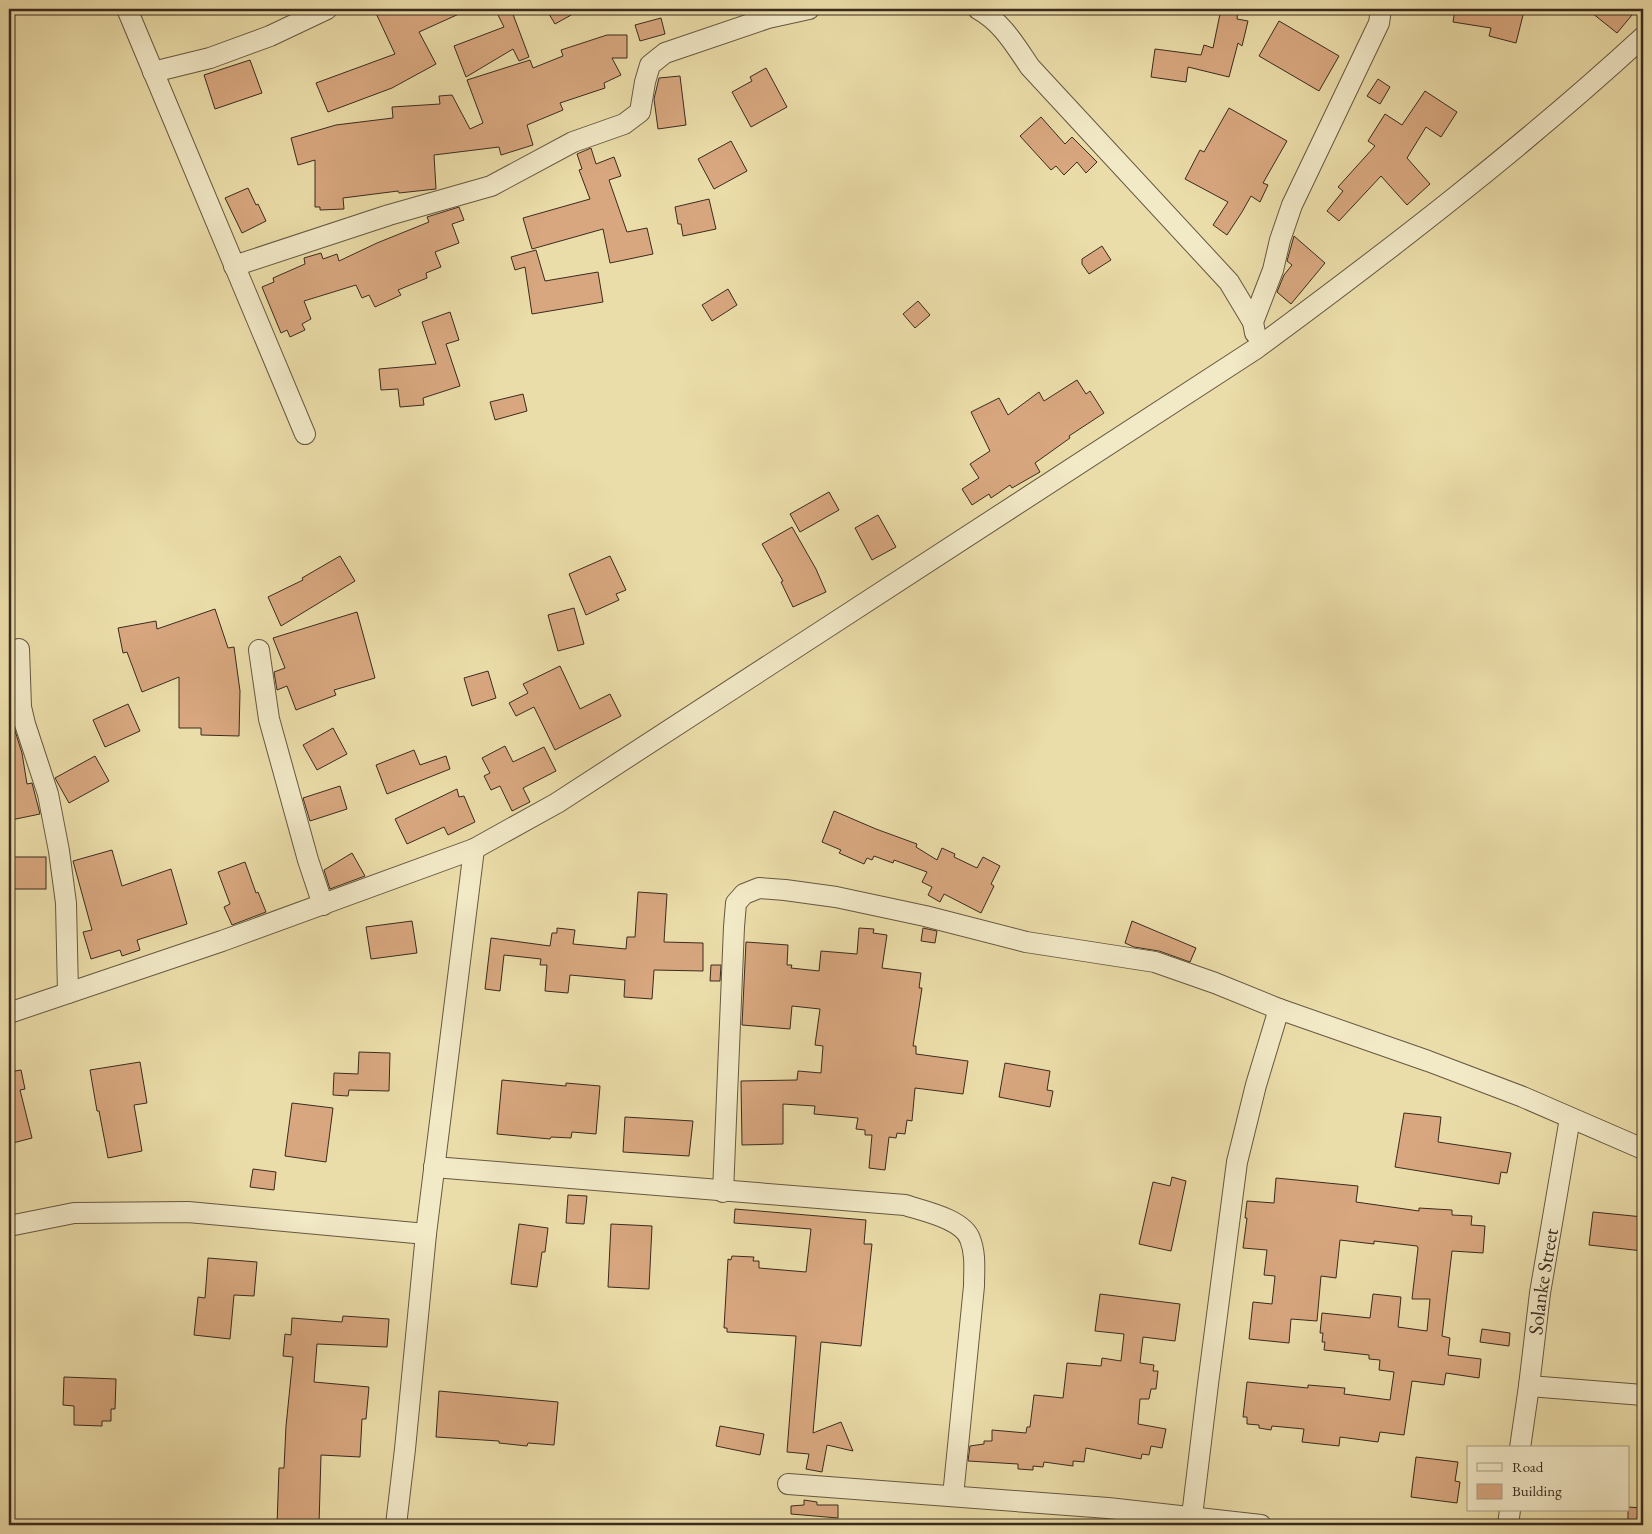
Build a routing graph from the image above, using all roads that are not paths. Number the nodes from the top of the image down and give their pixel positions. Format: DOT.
graph roads {
  1 [pos="127,9"];
  2 [pos="327,9"];
  3 [pos="809,9"];
  4 [pos="978,9"];
  5 [pos="1381,9"];
  6 [pos="765,13"];
  7 [pos="1643,37"];
  8 [pos="153,72"];
  9 [pos="234,266"];
  10 [pos="1253,322"];
  11 [pos="1257,348"];
  12 [pos="304,434"];
  13 [pos="19,649"];
  14 [pos="259,650"];
  15 [pos="474,849"];
  16 [pos="323,905"];
  17 [pos="68,993"];
  18 [pos="1279,1009"];
  19 [pos="9,1013"];
  20 [pos="1570,1118"];
  21 [pos="1643,1149"];
  22 [pos="434,1167"];
  23 [pos="723,1192"];
  24 [pos="9,1226"];
  25 [pos="426,1234"];
  26 [pos="1529,1386"];
  27 [pos="1643,1395"];
  28 [pos="1520,1446"];
  29 [pos="788,1484"];
  30 [pos="953,1496"];
  31 [pos="1510,1512"];
  32 [pos="1192,1516"];
  33 [pos="396,1525"];
  34 [pos="1261,1525"];
  35 [pos="1508,1525"];
  1 -- 8 [label="street"];
  2 -- 8 [label="street"];
  3 -- 6 [label="street"];
  4 -- 10 [label="street"];
  5 -- 10 [label="street"];
  6 -- 9 [label="street"];
  7 -- 11 [label="street"];
  8 -- 9 [label="street"];
  9 -- 12 [label="street"];
  10 -- 11 [label="street"];
  11 -- 15 [label="street"];
  13 -- 17 [label="street"];
  14 -- 16 [label="street"];
  15 -- 16 [label="street"];
  15 -- 22 [label="street"];
  16 -- 17 [label="street"];
  17 -- 19 [label="street"];
  18 -- 20 [label="street"];
  18 -- 23 [label="street"];
  18 -- 32 [label="street"];
  20 -- 21 [label="street"];
  20 -- 26 [label="street, Solanke Street"];
  22 -- 23 [label="street"];
  22 -- 25 [label="street"];
  23 -- 30 [label="street"];
  24 -- 25 [label="street"];
  25 -- 33 [label="street"];
  26 -- 27 [label="street"];
  26 -- 28 [label="street, Solanke Street"];
  29 -- 30 [label="street"];
  30 -- 32 [label="street"];
  31 -- 35 [label="street"];
  32 -- 34 [label="street"];
}
